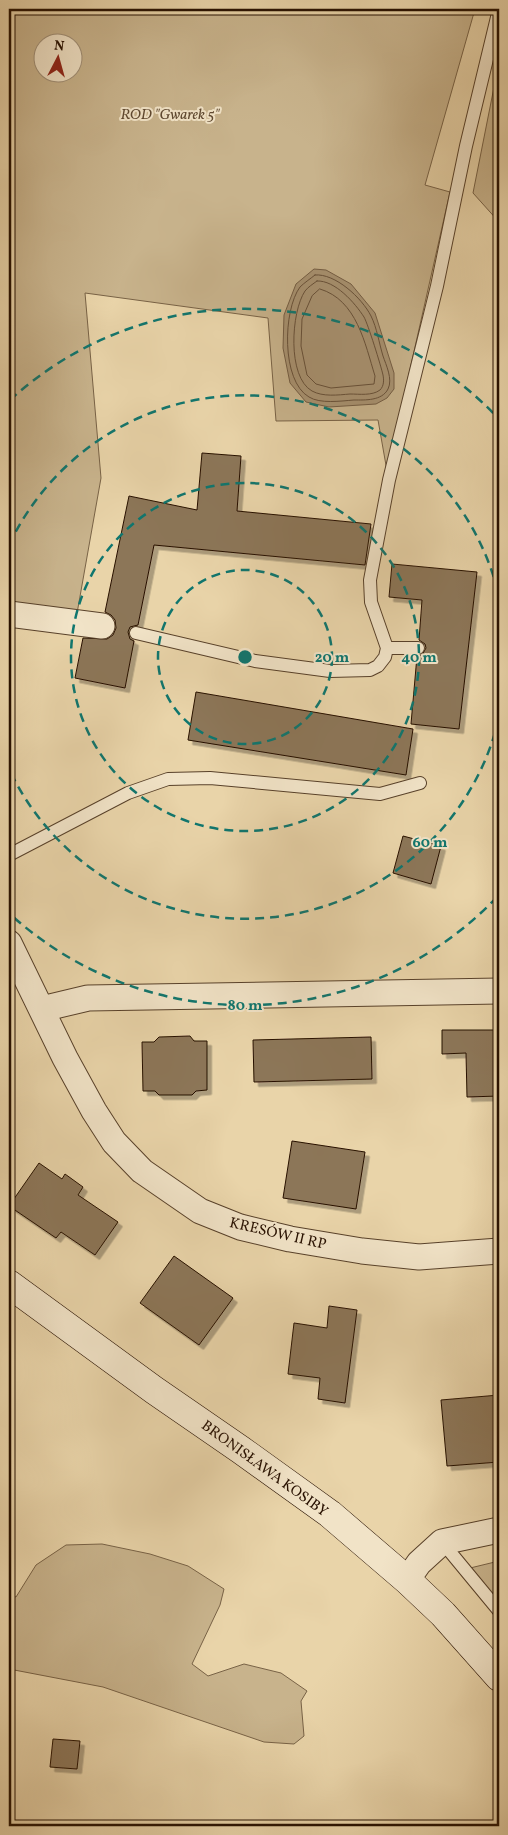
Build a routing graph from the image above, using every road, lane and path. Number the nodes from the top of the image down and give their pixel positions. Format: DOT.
graph roads {
  1 [pos="499,9"];
  2 [pos="9,614"];
  3 [pos="102,626"];
  4 [pos="136,633"];
  5 [pos="388,648"];
  6 [pos="418,648"];
  7 [pos="420,782"];
  8 [pos="9,855"];
  9 [pos="9,943"];
  10 [pos="499,991"];
  11 [pos="42,1009"];
  12 [pos="499,1251"];
  13 [pos="9,1284"];
  14 [pos="499,1530"];
  15 [pos="442,1542"];
  16 [pos="407,1580"];
  17 [pos="499,1612"];
  18 [pos="499,1677"];
  1 -- 5 [label="lane"];
  2 -- 3 [label="street"];
  4 -- 5 [label="lane"];
  5 -- 6 [label="lane"];
  7 -- 8 [label="lane"];
  9 -- 11 [label="street, KRESÓW II RP"];
  10 -- 11 [label="street"];
  11 -- 12 [label="street, KRESÓW II RP"];
  13 -- 16 [label="street, BRONISŁAWA KOSIBY"];
  14 -- 15 [label="street"];
  15 -- 16 [label="street"];
  15 -- 17 [label="lane"];
  16 -- 18 [label="street, BRONISŁAWA KOSIBY"];
}
